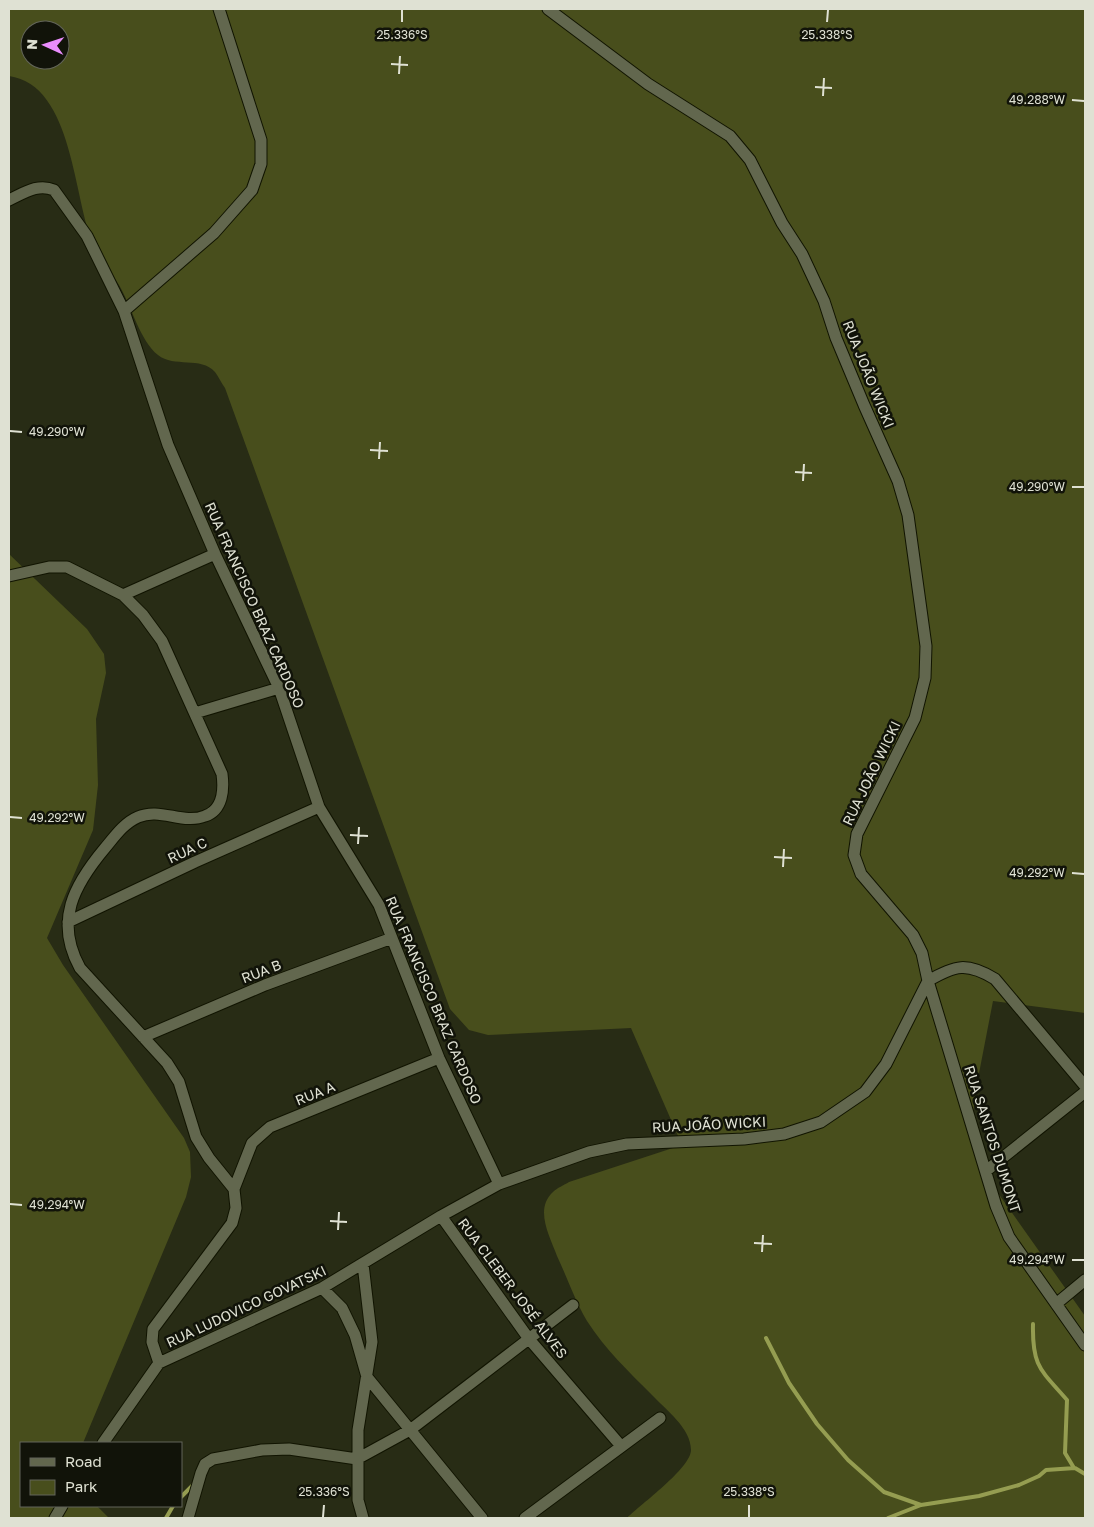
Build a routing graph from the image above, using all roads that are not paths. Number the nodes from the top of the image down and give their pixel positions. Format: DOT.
graph roads {
  1 [pos="219,9"];
  2 [pos="548,9"];
  3 [pos="9,200"];
  4 [pos="124,311"];
  5 [pos="215,554"];
  6 [pos="9,576"];
  7 [pos="123,595"];
  8 [pos="279,688"];
  9 [pos="195,712"];
  10 [pos="319,807"];
  11 [pos="68,922"];
  12 [pos="392,938"];
  13 [pos="928,981"];
  14 [pos="142,1037"];
  15 [pos="439,1058"];
  16 [pos="1085,1086"];
  17 [pos="1085,1092"];
  18 [pos="986,1171"];
  19 [pos="499,1184"];
  20 [pos="234,1189"];
  21 [pos="441,1216"];
  22 [pos="363,1264"];
  23 [pos="1085,1280"];
  24 [pos="322,1288"];
  25 [pos="1056,1304"];
  26 [pos="573,1305"];
  27 [pos="529,1339"];
  28 [pos="1085,1345"];
  29 [pos="159,1363"];
  30 [pos="367,1377"];
  31 [pos="660,1418"];
  32 [pos="410,1430"];
  33 [pos="104,1442"];
  34 [pos="621,1446"];
  35 [pos="357,1459"];
  36 [pos="61,1507"];
  37 [pos="55,1518"];
  38 [pos="188,1518"];
  39 [pos="363,1518"];
  40 [pos="482,1518"];
  41 [pos="525,1518"];
  1 -- 4 [label="street"];
  2 -- 13 [label="street, RUA JOÃO WICKI"];
  3 -- 4 [label="street, RUA FRANCISCO BRAZ CARDOSO"];
  4 -- 5 [label="street, RUA FRANCISCO BRAZ CARDOSO"];
  5 -- 7 [label="street"];
  5 -- 8 [label="street, RUA FRANCISCO BRAZ CARDOSO"];
  6 -- 7 [label="street"];
  7 -- 9 [label="street"];
  8 -- 9 [label="street"];
  8 -- 10 [label="street, RUA FRANCISCO BRAZ CARDOSO"];
  9 -- 11 [label="street"];
  10 -- 11 [label="street, RUA C"];
  10 -- 12 [label="street, RUA FRANCISCO BRAZ CARDOSO"];
  11 -- 14 [label="street"];
  12 -- 14 [label="street, RUA B"];
  12 -- 15 [label="street, RUA FRANCISCO BRAZ CARDOSO"];
  13 -- 16 [label="street"];
  13 -- 18 [label="street, RUA SANTOS DUMONT"];
  13 -- 19 [label="street, RUA JOÃO WICKI"];
  14 -- 20 [label="street"];
  15 -- 19 [label="street, RUA FRANCISCO BRAZ CARDOSO"];
  15 -- 20 [label="street, RUA A"];
  17 -- 18 [label="street"];
  18 -- 25 [label="street, RUA SANTOS DUMONT"];
  19 -- 21 [label="street, RUA JOÃO WICKI"];
  20 -- 29 [label="street, RUA LUDOVICO GOVATSKI"];
  21 -- 22 [label="street, RUA JOÃO WICKI"];
  21 -- 27 [label="street, RUA CLEBER JOSÉ ALVES"];
  22 -- 24 [label="street, RUA LUDOVICO GOVATSKI"];
  22 -- 30 [label="street"];
  23 -- 25 [label="street"];
  24 -- 29 [label="street, RUA LUDOVICO GOVATSKI"];
  24 -- 30 [label="street"];
  25 -- 28 [label="street, RUA SANTOS DUMONT"];
  26 -- 27 [label="street"];
  27 -- 32 [label="street"];
  27 -- 34 [label="street, RUA CLEBER JOSÉ ALVES"];
  29 -- 33 [label="street"];
  30 -- 32 [label="street"];
  30 -- 35 [label="street"];
  31 -- 34 [label="street"];
  32 -- 35 [label="street"];
  32 -- 40 [label="street"];
  34 -- 41 [label="street"];
  35 -- 38 [label="street"];
  35 -- 39 [label="street"];
  36 -- 37 [label="street"];
}
